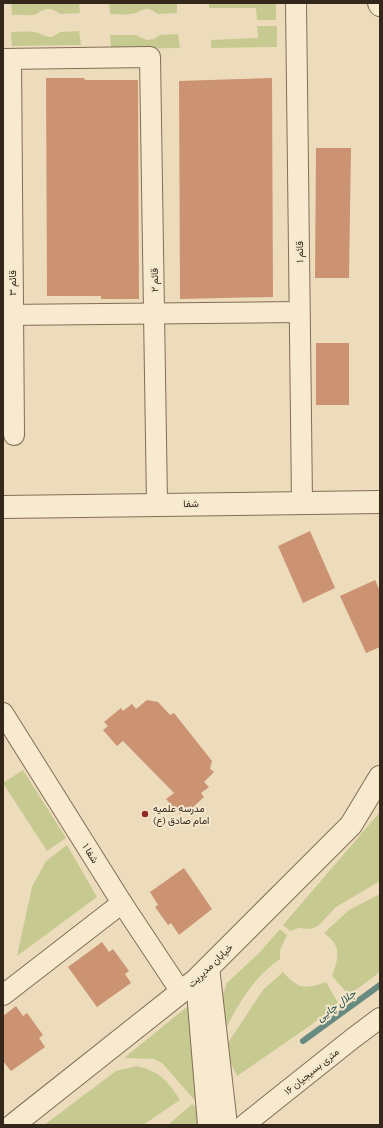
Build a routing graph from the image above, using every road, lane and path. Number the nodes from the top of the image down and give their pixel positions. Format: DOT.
graph roads {
  1 [pos="296,3"];
  2 [pos="7,59"];
  3 [pos="299,312"];
  4 [pos="155,314"];
  5 [pos="8,315"];
  6 [pos="14,435"];
  7 [pos="302,502"];
  8 [pos="380,502"];
  9 [pos="157,503"];
  10 [pos="3,507"];
  11 [pos="3,713"];
  12 [pos="10,741"];
  13 [pos="380,777"];
  14 [pos="122,903"];
  15 [pos="195,980"];
  16 [pos="3,995"];
  17 [pos="380,1018"];
  18 [pos="13,1125"];
  19 [pos="208,1125"];
  20 [pos="227,1125"];
  21 [pos="244,1125"];
  1 -- 3 [label="street, قائم ۱"];
  2 -- 4 [label="street, قائم ۲"];
  2 -- 5 [label="street, قائم ۳"];
  3 -- 4 [label="street"];
  3 -- 7 [label="street, قائم ۱"];
  4 -- 5 [label="street"];
  4 -- 9 [label="street, قائم ۲"];
  5 -- 6 [label="street, قائم ۳"];
  7 -- 8 [label="street, شفا"];
  7 -- 9 [label="street, شفا"];
  9 -- 10 [label="street, شفا"];
  11 -- 12 [label="street, شفا ۱"];
  12 -- 14 [label="street, شفا ۱"];
  13 -- 15 [label="street, خیابان مدیریت"];
  14 -- 15 [label="street, شفا ۱"];
  14 -- 16 [label="street"];
  15 -- 18 [label="street, خیابان مدیریت"];
  15 -- 19 [label="street"];
  15 -- 20 [label="street"];
  17 -- 21 [label="street, ۱۶ متری بسیجیان"];
}
